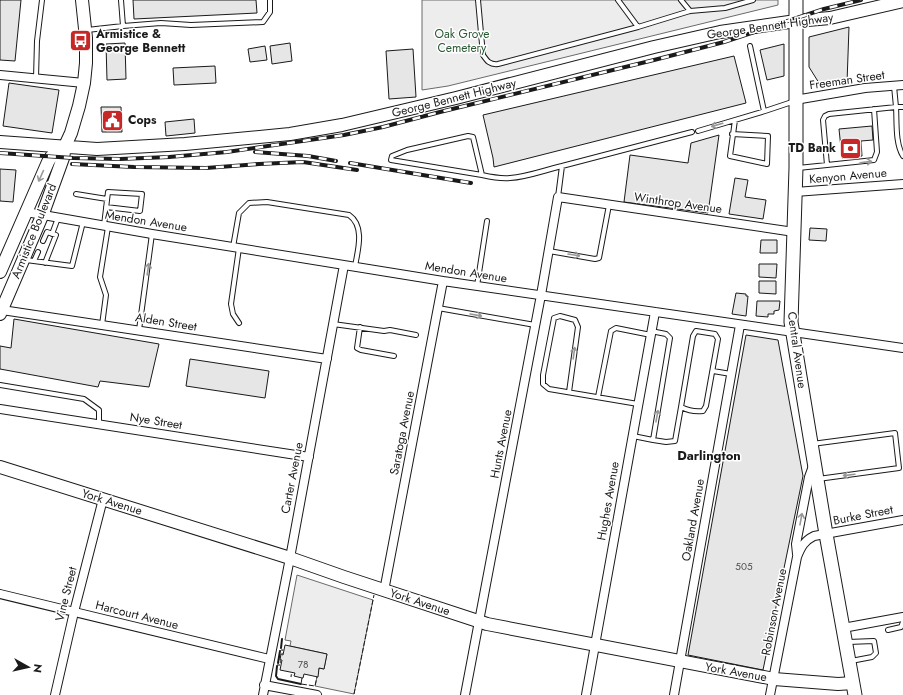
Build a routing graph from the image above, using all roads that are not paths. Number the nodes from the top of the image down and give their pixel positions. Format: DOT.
graph roads {
  1 [pos="42,0"];
  2 [pos="82,0"];
  3 [pos="121,0"];
  4 [pos="270,0"];
  5 [pos="478,0"];
  6 [pos="618,0"];
  7 [pos="681,0"];
  8 [pos="753,0"];
  9 [pos="796,0"];
  10 [pos="903,1"];
  11 [pos="690,12"];
  12 [pos="796,21"];
  13 [pos="123,26"];
  14 [pos="638,27"];
  15 [pos="85,30"];
  16 [pos="750,46"];
  17 [pos="0,75"];
  18 [pos="36,79"];
  19 [pos="84,83"];
  20 [pos="899,86"];
  21 [pos="795,100"];
  22 [pos="896,107"];
  23 [pos="903,107"];
  24 [pos="874,109"];
  25 [pos="764,111"];
  26 [pos="735,120"];
  27 [pos="698,131"];
  28 [pos="692,132"];
  29 [pos="732,134"];
  30 [pos="0,142"];
  31 [pos="65,146"];
  32 [pos="903,156"];
  33 [pos="827,165"];
  34 [pos="562,166"];
  35 [pos="796,168"];
  36 [pos="482,175"];
  37 [pos="903,184"];
  38 [pos="795,192"];
  39 [pos="76,194"];
  40 [pos="558,197"];
  41 [pos="107,199"];
  42 [pos="609,205"];
  43 [pos="106,208"];
  44 [pos="26,212"];
  45 [pos="42,216"];
  46 [pos="58,218"];
  47 [pos="487,220"];
  48 [pos="83,222"];
  49 [pos="106,226"];
  50 [pos="794,232"];
  51 [pos="52,234"];
  52 [pos="152,234"];
  53 [pos="43,241"];
  54 [pos="236,247"];
  55 [pos="549,251"];
  56 [pos="38,252"];
  57 [pos="28,260"];
  58 [pos="45,263"];
  59 [pos="344,264"];
  60 [pos="355,266"];
  61 [pos="0,272"];
  62 [pos="442,281"];
  63 [pos="477,286"];
  64 [pos="541,295"];
  65 [pos="438,308"];
  66 [pos="1,312"];
  67 [pos="655,312"];
  68 [pos="239,323"];
  69 [pos="333,324"];
  70 [pos="102,325"];
  71 [pos="535,325"];
  72 [pos="740,325"];
  73 [pos="360,327"];
  74 [pos="139,330"];
  75 [pos="792,332"];
  76 [pos="651,333"];
  77 [pos="416,335"];
  78 [pos="903,348"];
  79 [pos="394,356"];
  80 [pos="327,359"];
  81 [pos="713,371"];
  82 [pos="731,374"];
  83 [pos="0,385"];
  84 [pos="569,392"];
  85 [pos="598,397"];
  86 [pos="638,404"];
  87 [pos="681,407"];
  88 [pos="0,409"];
  89 [pos="100,424"];
  90 [pos="632,436"];
  91 [pos="653,440"];
  92 [pos="812,444"];
  93 [pos="309,457"];
  94 [pos="815,462"];
  95 [pos="0,467"];
  96 [pos="818,479"];
  97 [pos="103,499"];
  98 [pos="903,520"];
  99 [pos="826,534"];
  100 [pos="797,557"];
  101 [pos="290,558"];
  102 [pos="384,590"];
  103 [pos="0,594"];
  104 [pos="74,612"];
  105 [pos="903,617"];
  106 [pos="479,622"];
  107 [pos="903,622"];
  108 [pos="843,628"];
  109 [pos="888,630"];
  110 [pos="846,642"];
  111 [pos="594,644"];
  112 [pos="269,658"];
  113 [pos="680,662"];
  114 [pos="850,662"];
  115 [pos="774,679"];
  116 [pos="264,685"];
  117 [pos="854,689"];
  118 [pos="55,695"];
  119 [pos="263,695"];
  120 [pos="316,695"];
  121 [pos="465,695"];
  122 [pos="586,695"];
  123 [pos="674,695"];
  124 [pos="770,695"];
  1 -- 18 [label="lane"];
  2 -- 15 [label="main road, Armistice Boulevard"];
  3 -- 13 [label="lane"];
  4 -- 13 [label="lane"];
  5 -- 14 [label="lane"];
  6 -- 14 [label="lane"];
  7 -- 11 [label="lane"];
  8 -- 11 [label="lane"];
  9 -- 12 [label="main road, Central Avenue"];
  10 -- 12 [label="main road, George Bennett Highway"];
  11 -- 14 [label="lane"];
  12 -- 21 [label="main road, Central Avenue"];
  12 -- 31 [label="main road, George Bennett Highway"];
  13 -- 15 [label="lane"];
  15 -- 19 [label="main road, Armistice Boulevard"];
  16 -- 25 [label="lane"];
  17 -- 18 [label="street"];
  18 -- 19 [label="street"];
  19 -- 31 [label="main road, Armistice Boulevard"];
  20 -- 21 [label="street, Freeman Street"];
  20 -- 22 [label="lane"];
  21 -- 25 [label="lane"];
  21 -- 35 [label="main road, Central Avenue"];
  22 -- 23 [label="lane"];
  22 -- 24 [label="lane"];
  22 -- 32 [label="lane"];
  33 -- 24 [label="lane, one-way"];
  24 -- 33 [label="lane"];
  25 -- 26 [label="lane"];
  26 -- 27 [label="lane, one-way"];
  26 -- 29 [label="lane"];
  28 -- 34 [label="lane"];
  29 -- 29 [label="lane"];
  30 -- 31 [label="main road, George Bennett Highway"];
  31 -- 44 [label="main road, Armistice Boulevard, one-way"];
  31 -- 45 [label="main road, Armistice Boulevard"];
  33 -- 35 [label="lane"];
  34 -- 36 [label="lane"];
  34 -- 40 [label="lane"];
  35 -- 38 [label="main road, Central Avenue"];
  36 -- 36 [label="lane"];
  37 -- 38 [label="street, Kenyon Avenue"];
  38 -- 50 [label="main road, Central Avenue"];
  39 -- 41 [label="lane"];
  40 -- 42 [label="street, Winthrop Avenue"];
  40 -- 55 [label="street, Hunts Avenue"];
  41 -- 43 [label="lane"];
  41 -- 43 [label="lane"];
  42 -- 50 [label="street, Winthrop Avenue"];
  55 -- 42 [label="lane, one-way"];
  43 -- 49 [label="lane"];
  44 -- 45 [label="street, Mendon Avenue"];
  44 -- 61 [label="main road, Armistice Boulevard"];
  45 -- 46 [label="street, Mendon Avenue"];
  45 -- 57 [label="main road, Armistice Boulevard"];
  46 -- 48 [label="street, Mendon Avenue"];
  46 -- 51 [label="lane"];
  47 -- 63 [label="lane"];
  48 -- 49 [label="street, Mendon Avenue"];
  48 -- 58 [label="lane"];
  49 -- 52 [label="street, Mendon Avenue"];
  49 -- 70 [label="lane"];
  50 -- 75 [label="main road, Central Avenue"];
  51 -- 53 [label="lane"];
  51 -- 58 [label="lane"];
  52 -- 54 [label="street, Mendon Avenue"];
  74 -- 52 [label="lane, one-way"];
  54 -- 59 [label="street, Mendon Avenue"];
  54 -- 60 [label="lane"];
  54 -- 68 [label="lane"];
  55 -- 64 [label="street, Hunts Avenue"];
  56 -- 57 [label="lane"];
  57 -- 58 [label="lane"];
  57 -- 66 [label="main road, Armistice Boulevard"];
  59 -- 60 [label="street, Mendon Avenue"];
  59 -- 69 [label="street, Carter Avenue"];
  60 -- 62 [label="street, Mendon Avenue"];
  62 -- 63 [label="street, Mendon Avenue"];
  62 -- 65 [label="street, Saratoga Avenue"];
  63 -- 64 [label="street, Mendon Avenue"];
  64 -- 67 [label="street, Mendon Avenue"];
  64 -- 71 [label="street, Hunts Avenue"];
  65 -- 71 [label="lane, one-way"];
  65 -- 102 [label="street, Saratoga Avenue"];
  66 -- 70 [label="street, Alden Street"];
  67 -- 72 [label="street, Mendon Avenue"];
  67 -- 76 [label="street, Hughes Avenue"];
  69 -- 73 [label="lane"];
  69 -- 80 [label="street, Carter Avenue"];
  70 -- 74 [label="street, Alden Street"];
  71 -- 106 [label="street, Hunts Avenue"];
  72 -- 75 [label="street, Mendon Avenue"];
  72 -- 82 [label="street, Oakland Avenue"];
  73 -- 77 [label="lane"];
  73 -- 79 [label="lane"];
  74 -- 80 [label="street, Alden Street"];
  75 -- 78 [label="street, Mendon Avenue"];
  75 -- 92 [label="main road, Central Avenue"];
  76 -- 85 [label="lane"];
  76 -- 86 [label="street, Hughes Avenue"];
  91 -- 76 [label="lane, one-way"];
  80 -- 93 [label="street, Carter Avenue"];
  81 -- 82 [label="lane"];
  81 -- 87 [label="lane"];
  81 -- 87 [label="lane"];
  82 -- 113 [label="street, Oakland Avenue"];
  83 -- 89 [label="lane"];
  84 -- 84 [label="lane, one-way"];
  84 -- 85 [label="lane"];
  85 -- 86 [label="lane"];
  86 -- 90 [label="street, Hughes Avenue"];
  87 -- 91 [label="lane"];
  88 -- 89 [label="street, Nye Street"];
  89 -- 93 [label="street, Nye Street"];
  90 -- 91 [label="lane"];
  90 -- 111 [label="street, Hughes Avenue"];
  92 -- 94 [label="main road, Central Avenue"];
  92 -- 96 [label="lane, one-way"];
  93 -- 101 [label="street, Carter Avenue"];
  94 -- 96 [label="main road, Central Avenue"];
  100 -- 94 [label="street, Robinson Avenue, one-way"];
  95 -- 97 [label="main road, York Avenue"];
  96 -- 99 [label="main road, Central Avenue"];
  97 -- 101 [label="main road, York Avenue"];
  97 -- 104 [label="street, Vine Street"];
  98 -- 99 [label="street, Burke Street"];
  99 -- 100 [label="street, Robinson Avenue"];
  99 -- 108 [label="main road, Central Avenue"];
  100 -- 115 [label="street, Robinson Avenue"];
  101 -- 102 [label="main road, York Avenue"];
  101 -- 112 [label="street, Carter Avenue"];
  102 -- 106 [label="main road, York Avenue"];
  103 -- 104 [label="street, Harcourt Avenue"];
  104 -- 112 [label="street, Harcourt Avenue"];
  104 -- 118 [label="street, Vine Street"];
  105 -- 107 [label="lane"];
  105 -- 108 [label="street"];
  106 -- 111 [label="main road, York Avenue"];
  106 -- 121 [label="street, Hunts Avenue"];
  107 -- 109 [label="lane"];
  108 -- 110 [label="main road, Central Avenue"];
  110 -- 114 [label="main road, Central Avenue"];
  110 -- 114 [label="lane"];
  111 -- 113 [label="main road, York Avenue"];
  111 -- 122 [label="street, Hughes Avenue"];
  112 -- 116 [label="street, Carter Avenue"];
  113 -- 115 [label="main road, York Avenue"];
  113 -- 123 [label="street, Oakland Avenue"];
  114 -- 117 [label="main road, Central Avenue"];
  115 -- 117 [label="main road, York Avenue"];
  115 -- 124 [label="street, Robinson Avenue"];
  116 -- 119 [label="street, Carter Avenue"];
  116 -- 120 [label="street"];
}
